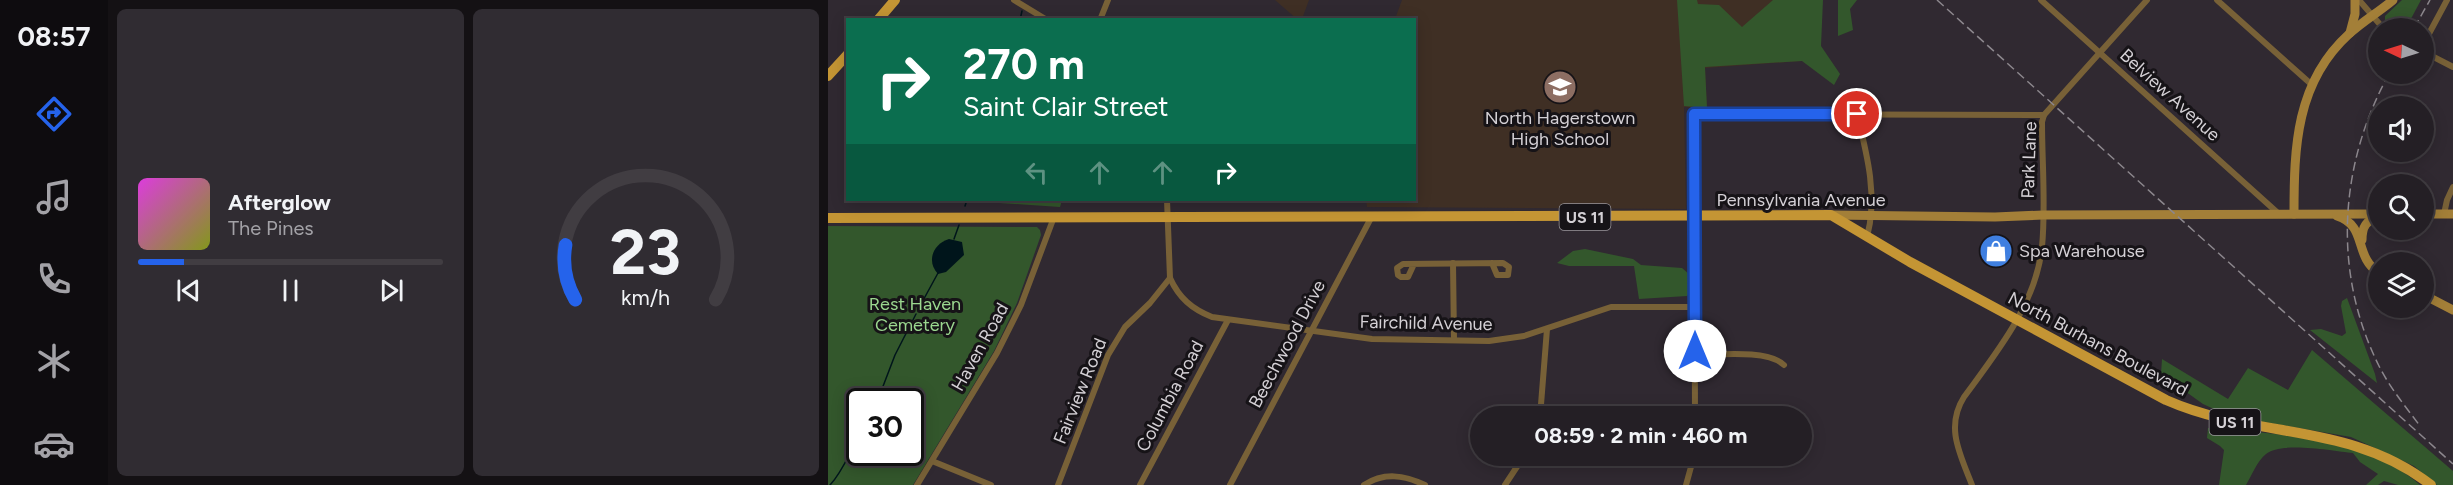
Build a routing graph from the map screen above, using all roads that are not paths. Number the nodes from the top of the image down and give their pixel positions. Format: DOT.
graph roads {
  1 [pos="895,0"];
  2 [pos="1014,0"];
  3 [pos="1108,0"];
  4 [pos="2041,0"];
  5 [pos="2147,0"];
  6 [pos="2217,0"];
  7 [pos="2355,0"];
  8 [pos="2359,0"];
  9 [pos="2393,0"];
  10 [pos="2447,0"];
  11 [pos="2372,16"];
  12 [pos="880,18"];
  13 [pos="1044,18"];
  14 [pos="1101,18"];
  15 [pos="2434,24"];
  16 [pos="2349,33"];
  17 [pos="2100,52"];
  18 [pos="846,56"];
  19 [pos="2434,57"];
  20 [pos="2453,67"];
  21 [pos="828,75"];
  22 [pos="2311,84"];
  23 [pos="1857,114"];
  24 [pos="2044,115"];
  25 [pos="2453,187"];
  26 [pos="1167,201"];
  27 [pos="2279,213"];
  28 [pos="2294,214"];
  29 [pos="2332,214"];
  30 [pos="2449,214"];
  31 [pos="2043,215"];
  32 [pos="1054,216"];
  33 [pos="1830,216"];
  34 [pos="1873,216"];
  35 [pos="2368,216"];
  36 [pos="1694,217"];
  37 [pos="828,218"];
  38 [pos="1168,218"];
  39 [pos="1371,218"];
  40 [pos="2368,222"];
  41 [pos="1867,237"];
  42 [pos="2362,254"];
  43 [pos="1454,263"];
  44 [pos="1492,263"];
  45 [pos="1414,264"];
  46 [pos="2368,264"];
  47 [pos="1170,278"];
  48 [pos="2434,300"];
  49 [pos="1695,307"];
  50 [pos="2453,310"];
  51 [pos="1228,320"];
  52 [pos="2018,320"];
  53 [pos="1547,329"];
  54 [pos="1311,331"];
  55 [pos="1454,340"];
  56 [pos="1695,355"];
  57 [pos="1784,365"];
  58 [pos="1541,406"];
  59 [pos="1695,406"];
  60 [pos="932,461"];
  61 [pos="1517,466"];
  62 [pos="1691,466"];
  63 [pos="987,484"];
  64 [pos="917,485"];
  65 [pos="1058,485"];
  66 [pos="1140,485"];
  67 [pos="1230,485"];
  68 [pos="1364,485"];
  69 [pos="1425,485"];
  70 [pos="1505,485"];
  71 [pos="1686,485"];
  72 [pos="1972,485"];
  73 [pos="2431,485"];
  1 -- 12 [label="main road"];
  2 -- 13 [label="street"];
  3 -- 14 [label="street"];
  4 -- 17 [label="street, Belview Avenue"];
  5 -- 17 [label="street, Park Lane"];
  6 -- 22 [label="street"];
  7 -- 16 [label="main road"];
  8 -- 11 [label="street"];
  9 -- 11 [label="main road"];
  10 -- 15 [label="street"];
  11 -- 16 [label="main road"];
  16 -- 22 [label="main road"];
  17 -- 24 [label="street, Park Lane"];
  17 -- 27 [label="street, Belview Avenue"];
  18 -- 21 [label="main road"];
  19 -- 20 [label="street"];
  22 -- 28 [label="main road"];
  23 -- 24 [label="street"];
  23 -- 34 [label="street"];
  23 -- 36 [label="street"];
  24 -- 31 [label="street, Park Lane"];
  25 -- 30 [label="street"];
  26 -- 38 [label="street"];
  27 -- 28 [label="main road, Pennsylvania Avenue"];
  27 -- 31 [label="main road, Pennsylvania Avenue"];
  28 -- 29 [label="main road, Pennsylvania Avenue"];
  29 -- 35 [label="main road, Pennsylvania Avenue"];
  29 -- 42 [label="main road"];
  31 -- 34 [label="main road, Pennsylvania Avenue"];
  31 -- 52 [label="street, Park Lane"];
  32 -- 37 [label="main road, Pennsylvania Avenue / US 11"];
  32 -- 38 [label="main road, Pennsylvania Avenue / US 11"];
  32 -- 60 [label="street, Haven Road"];
  33 -- 34 [label="main road, Pennsylvania Avenue"];
  33 -- 36 [label="main road, Pennsylvania Avenue / US 11"];
  33 -- 41 [label="main road, North Burhans Boulevard / US 11"];
  34 -- 41 [label="street"];
  36 -- 39 [label="main road, Pennsylvania Avenue / US 11"];
  36 -- 49 [label="street"];
  38 -- 39 [label="main road, Pennsylvania Avenue / US 11"];
  38 -- 47 [label="street"];
  39 -- 54 [label="street, Beechwood Drive"];
  40 -- 42 [label="main road"];
  41 -- 52 [label="main road, North Burhans Boulevard / US 11"];
  42 -- 46 [label="main road"];
  43 -- 44 [label="street"];
  43 -- 45 [label="street"];
  43 -- 55 [label="street"];
  47 -- 51 [label="street, Fairchild Avenue"];
  47 -- 65 [label="street, Fairview Road"];
  48 -- 50 [label="main road"];
  49 -- 53 [label="street, Fairchild Avenue"];
  49 -- 56 [label="street"];
  51 -- 54 [label="street, Fairchild Avenue"];
  51 -- 66 [label="street, Columbia Road"];
  52 -- 72 [label="street, Park Lane"];
  52 -- 73 [label="main road, North Burhans Boulevard / US 11"];
  53 -- 55 [label="street, Fairchild Avenue"];
  53 -- 58 [label="street"];
  54 -- 55 [label="street, Fairchild Avenue"];
  54 -- 67 [label="street, Beechwood Drive"];
  56 -- 57 [label="street"];
  56 -- 59 [label="street"];
  60 -- 63 [label="street"];
  60 -- 64 [label="street, Haven Road"];
  61 -- 70 [label="street"];
  62 -- 71 [label="street"];
  68 -- 69 [label="street"];
}
